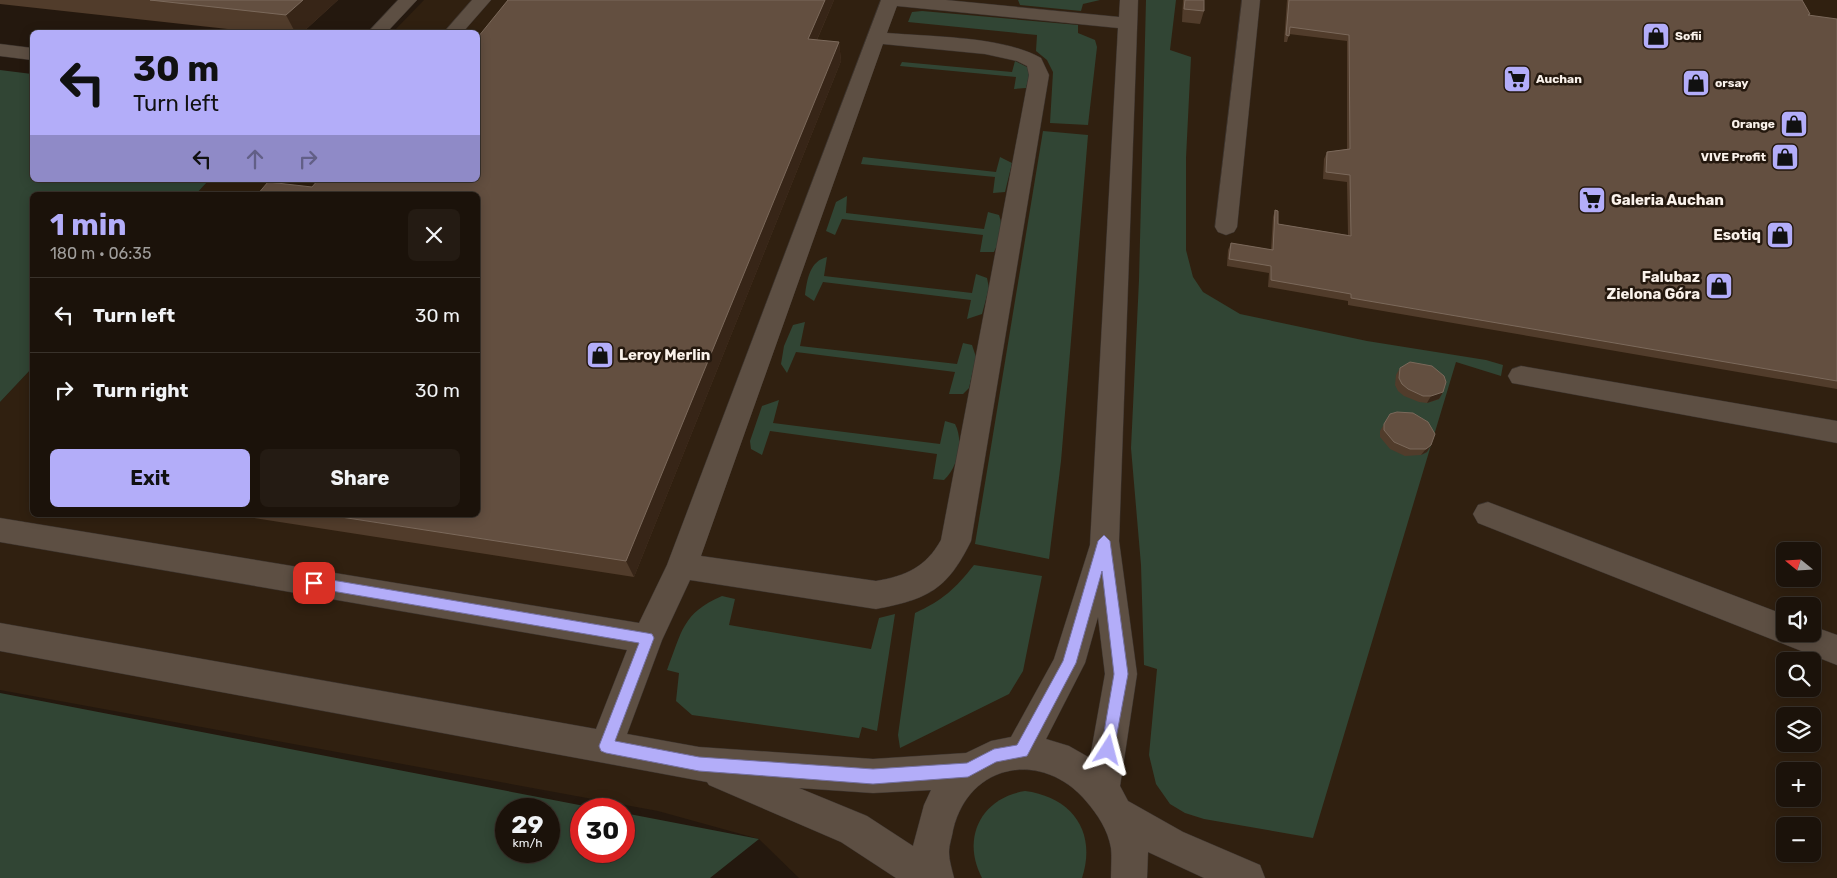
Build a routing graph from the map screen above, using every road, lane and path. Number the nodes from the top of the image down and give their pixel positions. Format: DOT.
graph roads {
  1 [pos="408,0"];
  2 [pos="482,0"];
  3 [pos="890,0"];
  4 [pos="1129,0"];
  5 [pos="1251,0"];
  6 [pos="1128,23"];
  7 [pos="379,30"];
  8 [pos="455,30"];
  9 [pos="876,38"];
  10 [pos="0,50"];
  11 [pos="30,54"];
  12 [pos="1226,227"];
  13 [pos="1521,376"];
  14 [pos="1837,432"];
  15 [pos="1488,514"];
  16 [pos="0,530"];
  17 [pos="1104,541"];
  18 [pos="682,566"];
  19 [pos="1776,626"];
  20 [pos="0,636"];
  21 [pos="647,638"];
  22 [pos="1816,642"];
  23 [pos="1837,650"];
  24 [pos="606,746"];
  25 [pos="1022,751"];
  26 [pos="699,764"];
  27 [pos="968,770"];
  28 [pos="1111,801"];
  29 [pos="930,878"];
  30 [pos="936,878"];
  31 [pos="1129,878"];
  32 [pos="1247,878"];
  1 -- 7 [label="street"];
  2 -- 8 [label="street"];
  3 -- 6 [label="street"];
  3 -- 9 [label="street"];
  4 -- 6 [label="street"];
  5 -- 12 [label="street"];
  6 -- 17 [label="street"];
  9 -- 18 [label="street"];
  9 -- 18 [label="street"];
  10 -- 11 [label="street"];
  13 -- 14 [label="street"];
  15 -- 19 [label="street"];
  16 -- 21 [label="street"];
  17 -- 25 [label="street"];
  17 -- 28 [label="street"];
  18 -- 21 [label="street"];
  20 -- 24 [label="street"];
  21 -- 24 [label="street"];
  22 -- 23 [label="street"];
  24 -- 26 [label="street"];
  25 -- 27 [label="street"];
  25 -- 28 [label="street"];
  26 -- 27 [label="street"];
  26 -- 29 [label="street"];
  27 -- 30 [label="street"];
  28 -- 31 [label="street"];
  28 -- 32 [label="street"];
}
